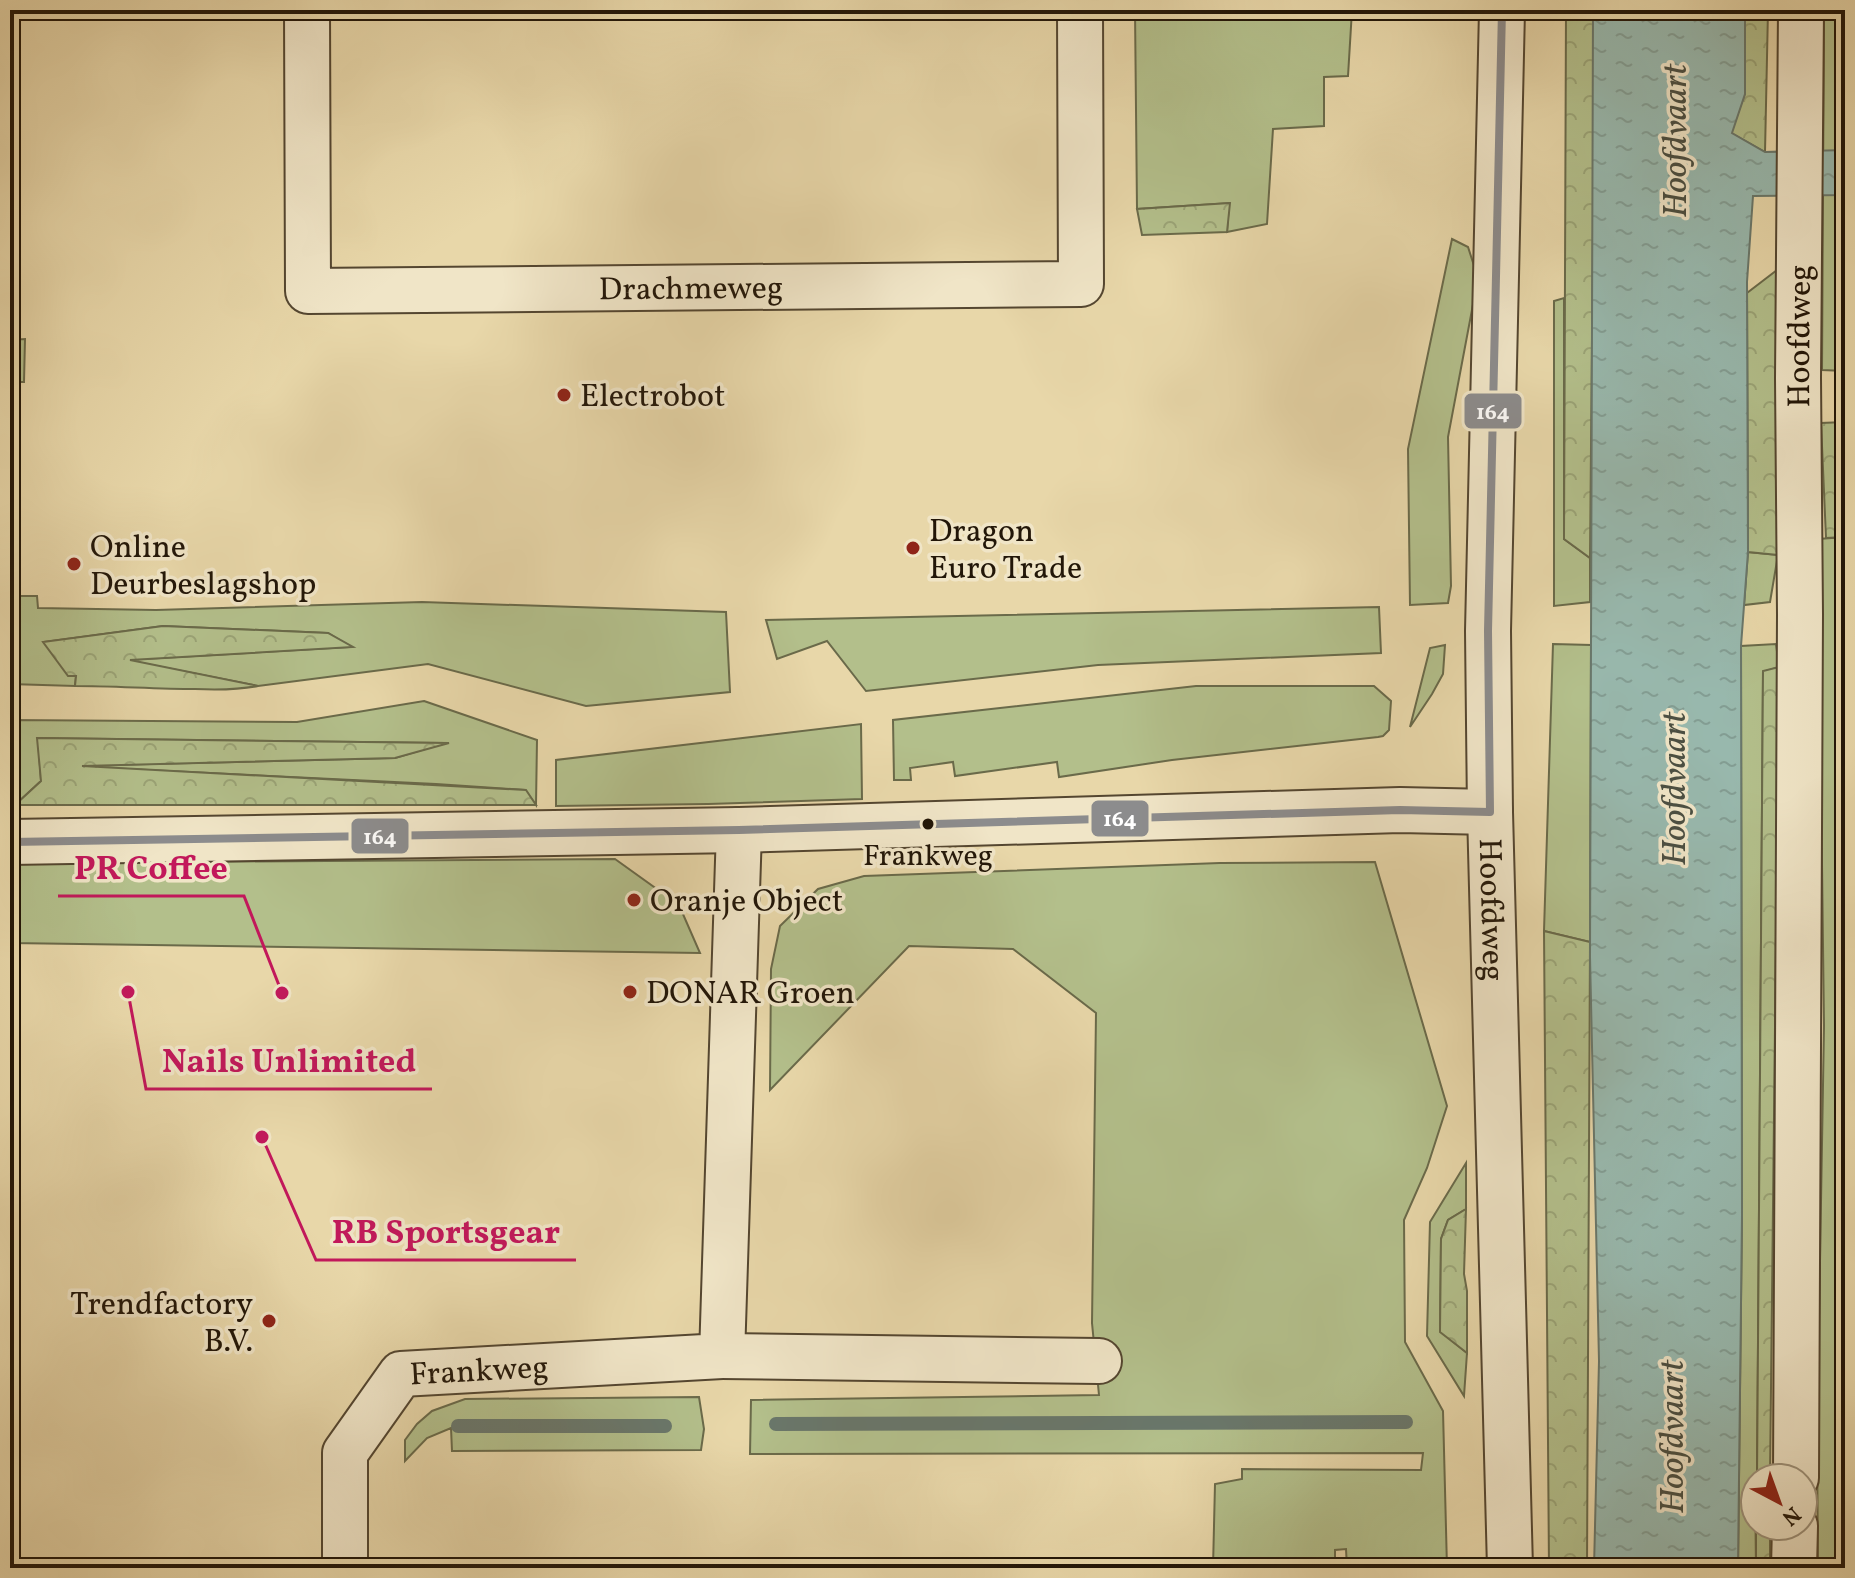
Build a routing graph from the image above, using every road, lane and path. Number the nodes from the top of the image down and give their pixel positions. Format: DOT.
graph roads {
  1 [pos="307,10"];
  2 [pos="1080,10"];
  3 [pos="1502,10"];
  4 [pos="1801,10"];
  5 [pos="1490,812"];
  6 [pos="739,830"];
  7 [pos="10,842"];
  8 [pos="722,1356"];
  9 [pos="1099,1361"];
  10 [pos="1796,1462"];
  11 [pos="1795,1542"];
  12 [pos="345,1568"];
  13 [pos="1510,1568"];
  14 [pos="1794,1568"];
  1 -- 2 [label="street, Drachmeweg"];
  3 -- 5 [label="street, Hoofdweg"];
  4 -- 10 [label="street, Hoofdweg"];
  5 -- 6 [label="street"];
  5 -- 13 [label="street, Hoofdweg"];
  6 -- 7 [label="street"];
  6 -- 8 [label="street"];
  8 -- 9 [label="street, Frankweg"];
  8 -- 12 [label="street, Frankweg"];
  11 -- 14 [label="street"];
}
